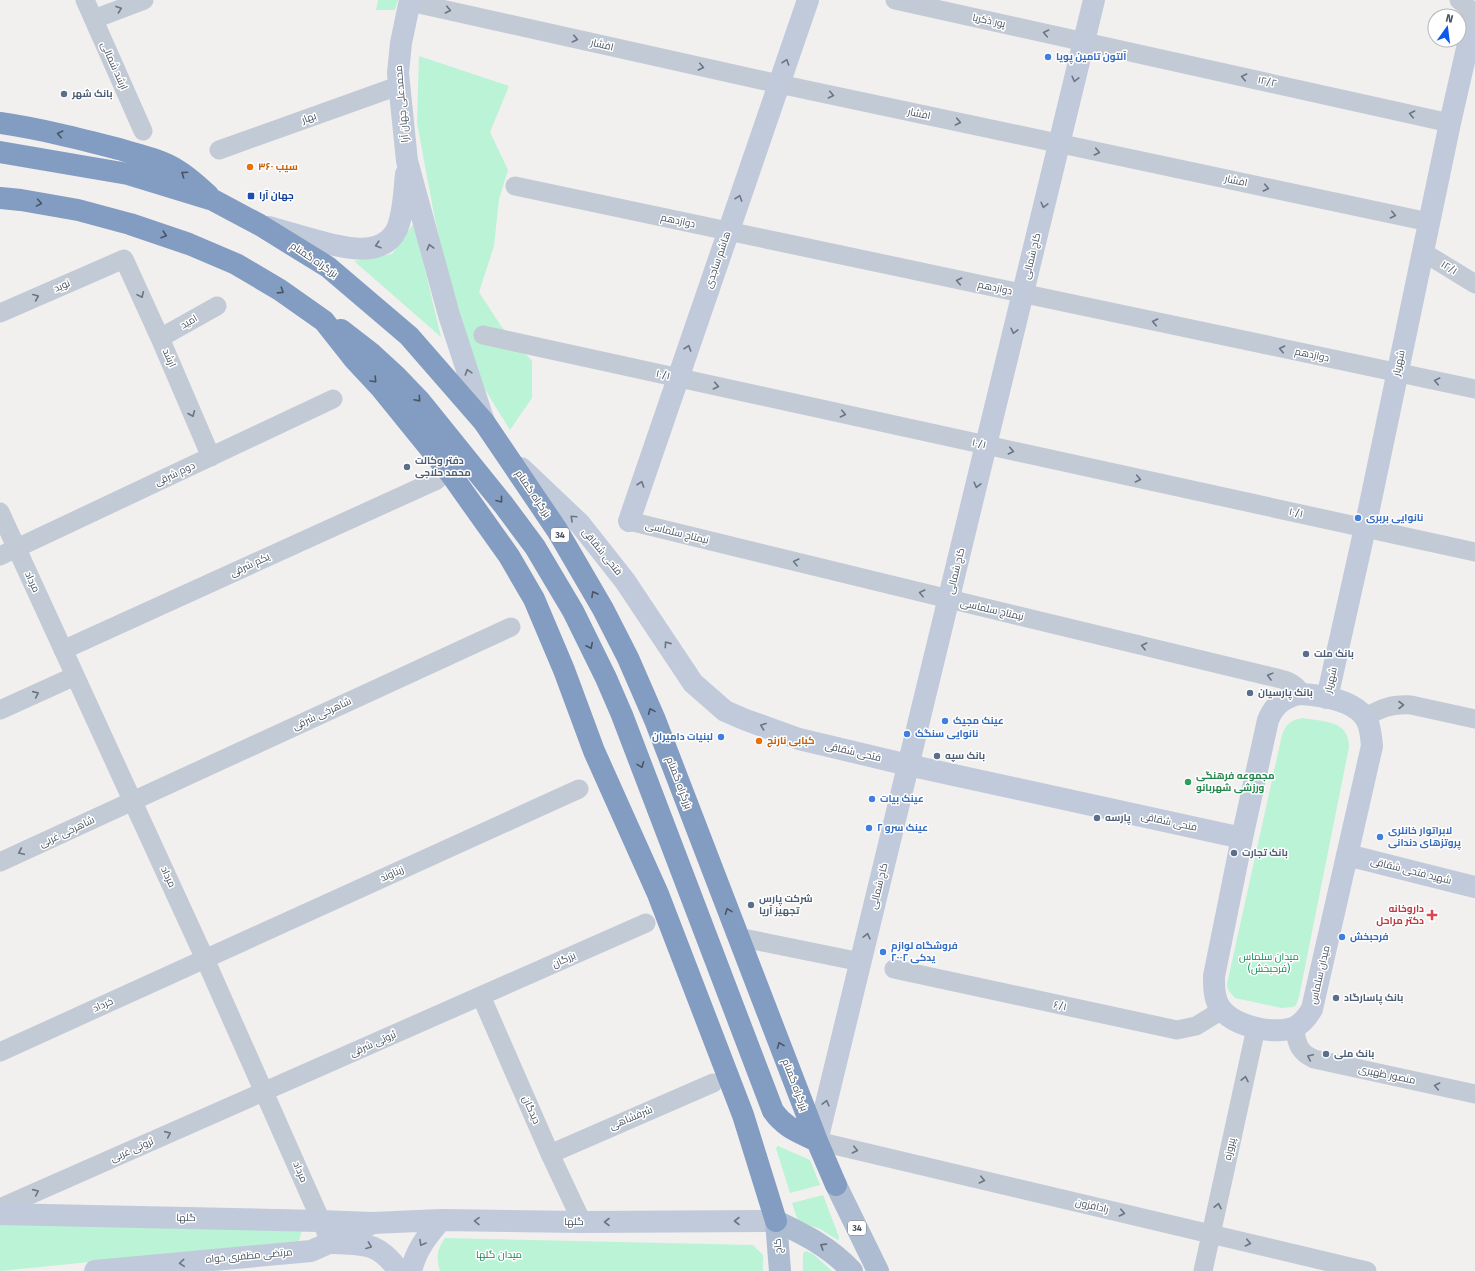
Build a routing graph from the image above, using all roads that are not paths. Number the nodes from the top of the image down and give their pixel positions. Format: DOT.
graph roads {
  1 [pos="85,0"];
  2 [pos="144,0"];
  3 [pos="808,0"];
  4 [pos="895,0"];
  5 [pos="1094,0"];
  6 [pos="1459,0"];
  7 [pos="410,1"];
  8 [pos="94,19"];
  9 [pos="1473,32"];
  10 [pos="1084,42"];
  11 [pos="779,84"];
  12 [pos="398,86"];
  13 [pos="1450,122"];
  14 [pos="0,123"];
  15 [pos="143,131"];
  16 [pos="1059,144"];
  17 [pos="219,150"];
  18 [pos="0,152"];
  19 [pos="407,161"];
  20 [pos="515,186"];
  21 [pos="0,198"];
  22 [pos="213,200"];
  23 [pos="1429,222"];
  24 [pos="260,225"];
  25 [pos="728,232"];
  26 [pos="1423,252"];
  27 [pos="124,259"];
  28 [pos="1475,284"];
  29 [pos="1023,294"];
  30 [pos="217,306"];
  31 [pos="0,313"];
  32 [pos="324,320"];
  33 [pos="483,335"];
  34 [pos="160,338"];
  35 [pos="1397,373"];
  36 [pos="678,378"];
  37 [pos="1475,390"];
  38 [pos="333,399"];
  39 [pos="484,422"];
  40 [pos="986,445"];
  41 [pos="508,456"];
  42 [pos="211,457"];
  43 [pos="436,480"];
  44 [pos="0,512"];
  45 [pos="629,521"];
  46 [pos="1365,528"];
  47 [pos="8,552"];
  48 [pos="1475,552"];
  49 [pos="949,599"];
  50 [pos="511,628"];
  51 [pos="64,650"];
  52 [pos="75,676"];
  53 [pos="1303,694"];
  54 [pos="1327,698"];
  55 [pos="0,710"];
  56 [pos="1365,717"];
  57 [pos="1475,719"];
  58 [pos="908,765"];
  59 [pos="579,789"];
  60 [pos="133,801"];
  61 [pos="1242,838"];
  62 [pos="1347,855"];
  63 [pos="0,862"];
  64 [pos="1475,886"];
  65 [pos="646,923"];
  66 [pos="738,936"];
  67 [pos="206,959"];
  68 [pos="861,962"];
  69 [pos="894,969"];
  70 [pos="482,996"];
  71 [pos="1222,1010"];
  72 [pos="1294,1027"];
  73 [pos="1256,1028"];
  74 [pos="0,1052"];
  75 [pos="713,1083"];
  76 [pos="265,1091"];
  77 [pos="1475,1094"];
  78 [pos="817,1141"];
  79 [pos="550,1154"];
  80 [pos="836,1185"];
  81 [pos="0,1208"];
  82 [pos="0,1214"];
  83 [pos="441,1220"];
  84 [pos="320,1221"];
  85 [pos="776,1221"];
  86 [pos="582,1222"];
  87 [pos="372,1223"];
  88 [pos="1211,1234"];
  89 [pos="331,1243"];
  90 [pos="95,1271"];
  91 [pos="399,1271"];
  92 [pos="411,1271"];
  93 [pos="780,1271"];
  94 [pos="852,1271"];
  95 [pos="878,1271"];
  96 [pos="1203,1271"];
  97 [pos="1367,1271"];
  1 -- 8 [label="street, ارشد شمالی"];
  8 -- 2 [label="street, one-way"];
  11 -- 3 [label="main road, هاشم ساجدی, one-way"];
  10 -- 4 [label="street, پور ذکریا, one-way"];
  5 -- 10 [label="main road, کاج شمالی"];
  6 -- 9 [label="street"];
  7 -- 11 [label="street, افشار, one-way"];
  7 -- 12 [label="main road, محمدعلی جهان آرا"];
  8 -- 15 [label="street, ارشد شمالی"];
  9 -- 13 [label="main road, شهریار"];
  13 -- 10 [label="street, ۱۲/۲, one-way"];
  10 -- 16 [label="main road, کاج شمالی, one-way"];
  11 -- 16 [label="street, افشار, one-way"];
  25 -- 11 [label="main road, هاشم ساجدی, one-way"];
  12 -- 17 [label="street, بهار"];
  12 -- 19 [label="main road, محمدعلی جهان آرا"];
  13 -- 23 [label="main road, شهریار"];
  22 -- 14 [label="highway, one-way"];
  16 -- 23 [label="street, افشار, one-way"];
  16 -- 29 [label="main road, کاج شمالی, one-way"];
  18 -- 22 [label="highway, بزرگراه گمنام / 34"];
  19 -- 24 [label="main road, one-way"];
  39 -- 19 [label="main road, one-way"];
  20 -- 25 [label="street, دوازدهم"];
  21 -- 32 [label="highway, one-way"];
  22 -- 24 [label="highway, بزرگراه گمنام / 34"];
  23 -- 26 [label="main road, شهریار"];
  24 -- 39 [label="highway, بزرگراه گمنام / 34"];
  29 -- 25 [label="street, دوازدهم, one-way"];
  36 -- 25 [label="main road, هاشم ساجدی, one-way"];
  26 -- 28 [label="street, ١٢/١"];
  26 -- 35 [label="main road, شهریار"];
  31 -- 27 [label="street, نوید, one-way"];
  27 -- 34 [label="street, ارشد, one-way"];
  35 -- 29 [label="street, دوازدهم, one-way"];
  29 -- 40 [label="main road, کاج شمالی, one-way"];
  30 -- 34 [label="street, امید"];
  32 -- 78 [label="highway, one-way"];
  32 -- 85 [label="highway, one-way"];
  33 -- 36 [label="street, ۱۰/۱"];
  34 -- 42 [label="street, ارشد, one-way"];
  37 -- 35 [label="street, دوازدهم, one-way"];
  35 -- 46 [label="main road, شهریار"];
  36 -- 40 [label="street, ۱۰/۱, one-way"];
  45 -- 36 [label="main road, هاشم ساجدی, one-way"];
  38 -- 42 [label="street, دوم شرقی"];
  39 -- 41 [label="highway, بزرگراه گمنام / 34"];
  40 -- 46 [label="street, ۱۰/۱, one-way"];
  40 -- 49 [label="main road, کاج شمالی, one-way"];
  58 -- 41 [label="main road, فتحی شقاقی, one-way"];
  66 -- 41 [label="highway, بزرگراه گمنام / 34, one-way"];
  42 -- 47 [label="street, دوم شرقی"];
  43 -- 51 [label="street, یکم شرقی"];
  44 -- 47 [label="street, مرداد"];
  49 -- 45 [label="street, نیمتاج سلماسی, one-way"];
  46 -- 48 [label="street, ۱۰/۱"];
  46 -- 54 [label="main road, شهریار"];
  47 -- 51 [label="street, مرداد"];
  53 -- 49 [label="street, نیمتاج سلماسی, one-way"];
  49 -- 58 [label="main road, کاج شمالی"];
  50 -- 60 [label="street, شاهرخی شرقی"];
  51 -- 52 [label="street, مرداد"];
  55 -- 52 [label="street, one-way"];
  52 -- 60 [label="street, مرداد"];
  53 -- 54 [label="main road"];
  53 -- 61 [label="main road"];
  54 -- 56 [label="main road"];
  56 -- 57 [label="street, one-way"];
  56 -- 62 [label="main road, میدان سلماس"];
  58 -- 61 [label="main road, فتحی شقاقی"];
  68 -- 58 [label="main road, کاج شمالی, one-way"];
  59 -- 67 [label="street, زیناوند"];
  60 -- 63 [label="street, شاهرخی غربی, one-way"];
  60 -- 67 [label="street, مرداد"];
  61 -- 71 [label="main road"];
  62 -- 64 [label="main road, شهید فتحی شقاقی"];
  62 -- 72 [label="main road, میدان سلماس"];
  65 -- 70 [label="street, بزرگان"];
  66 -- 68 [label="street"];
  78 -- 66 [label="highway, بزرگراه گمنام / 34, one-way"];
  67 -- 74 [label="street, خرداد"];
  67 -- 76 [label="street, مرداد"];
  78 -- 68 [label="main road, کاج شمالی, one-way"];
  69 -- 71 [label="street, ۶/۱"];
  70 -- 76 [label="street, ثروتی شرقی"];
  70 -- 79 [label="street, دیدگان"];
  71 -- 73 [label="main road"];
  72 -- 73 [label="main road"];
  77 -- 72 [label="street, منصور ظهیری, one-way"];
  88 -- 73 [label="street, پیروزه, one-way"];
  75 -- 79 [label="street, شرفشاهی"];
  81 -- 76 [label="street, ثروتی غربی, one-way"];
  76 -- 84 [label="street, مرداد"];
  78 -- 80 [label="highway, بزرگراه گمنام / 34"];
  78 -- 88 [label="street, رادافزون, one-way"];
  79 -- 86 [label="street, دیدگان"];
  80 -- 95 [label="main road, 34"];
  82 -- 84 [label="main road, گلها"];
  86 -- 83 [label="main road, گلها, one-way"];
  83 -- 87 [label="main road, گلها"];
  83 -- 92 [label="main road, one-way"];
  84 -- 87 [label="main road, گلها"];
  84 -- 89 [label="street, مرداد"];
  85 -- 86 [label="main road, گلها, one-way"];
  85 -- 93 [label="main road, کاج"];
  94 -- 85 [label="main road, one-way"];
  87 -- 89 [label="main road, گلها"];
  88 -- 96 [label="street, پیروزه"];
  88 -- 97 [label="street, رادافزون, one-way"];
  89 -- 90 [label="main road, مرتضی مظفری خواه, one-way"];
  89 -- 91 [label="main road, one-way"];
}
